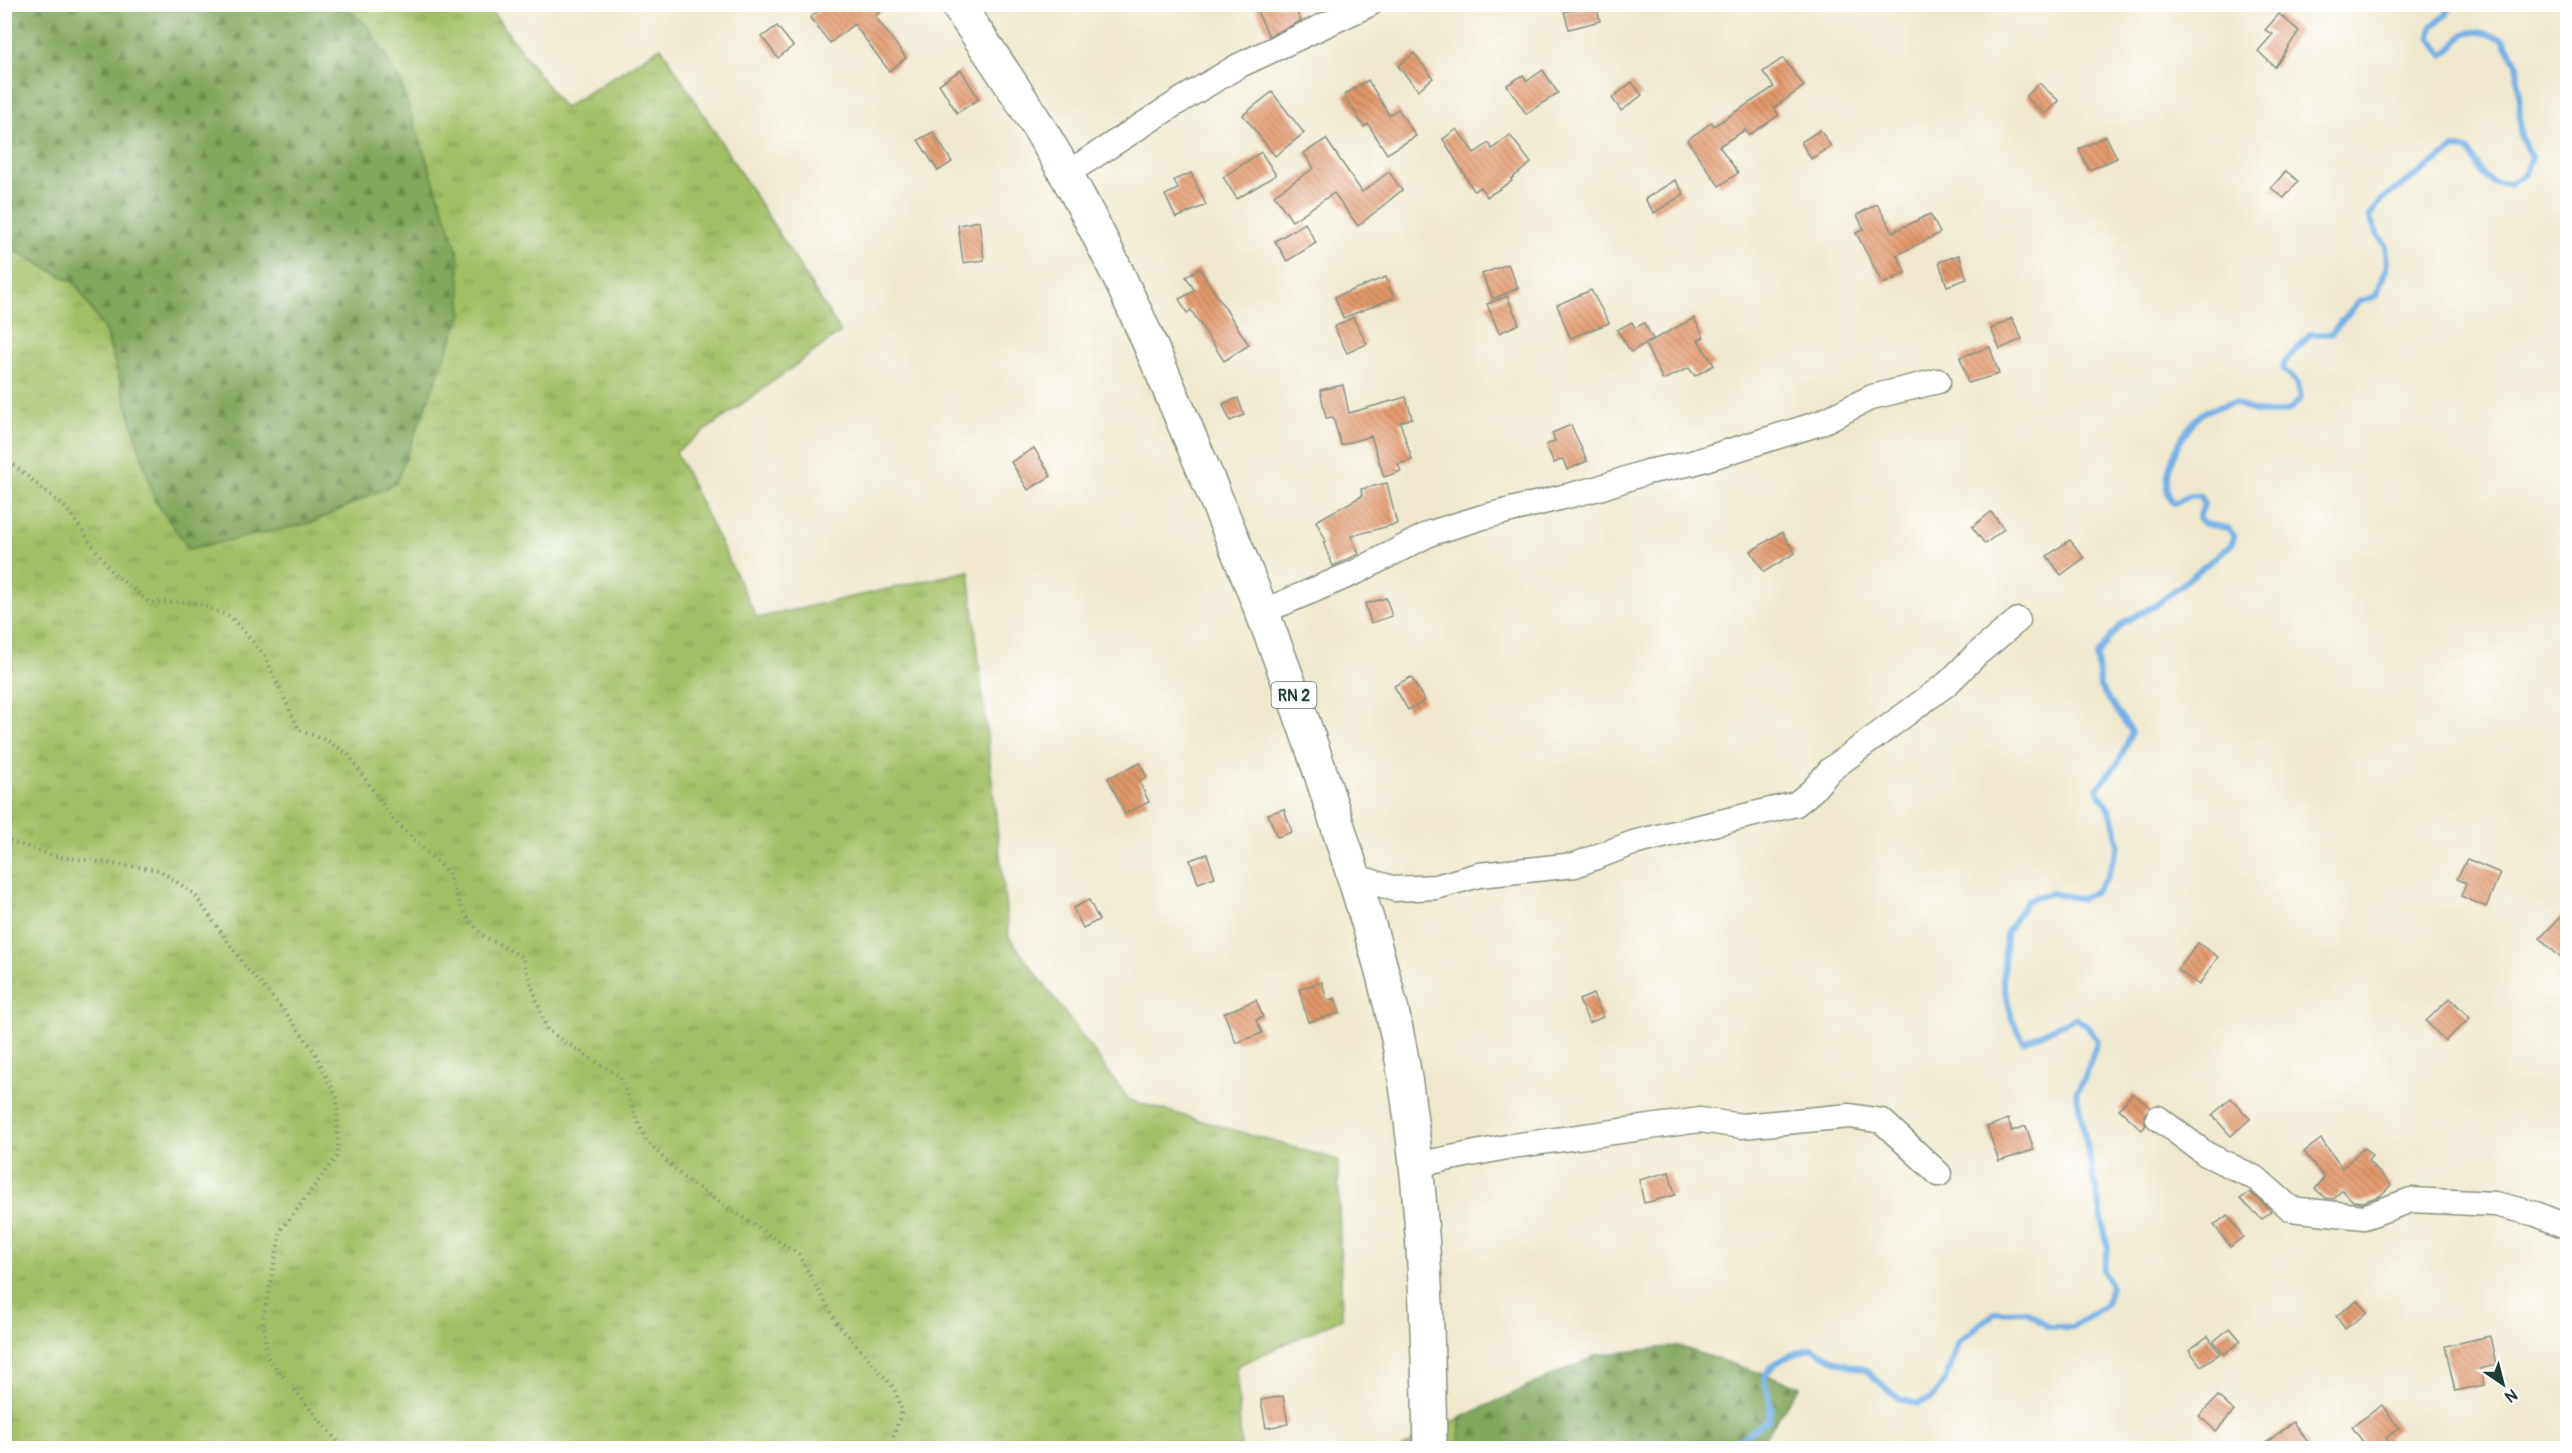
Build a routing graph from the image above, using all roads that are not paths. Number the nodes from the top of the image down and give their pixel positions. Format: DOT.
graph roads {
  1 [pos="957,4"];
  2 [pos="1370,4"];
  3 [pos="1066,174"];
  4 [pos="1938,381"];
  5 [pos="1262,612"];
  6 [pos="2018,620"];
  7 [pos="1354,876"];
  8 [pos="2158,1118"];
  9 [pos="1415,1165"];
  10 [pos="1939,1174"];
  11 [pos="2568,1227"];
  12 [pos="1430,1449"];
  1 -- 3 [label="main road, RN 2"];
  2 -- 3 [label="street"];
  3 -- 5 [label="main road, RN 2"];
  4 -- 5 [label="street"];
  5 -- 7 [label="main road, RN 2"];
  6 -- 7 [label="street"];
  7 -- 9 [label="main road, RN 2"];
  8 -- 11 [label="street"];
  9 -- 10 [label="street"];
  9 -- 12 [label="main road, RN 2"];
}
